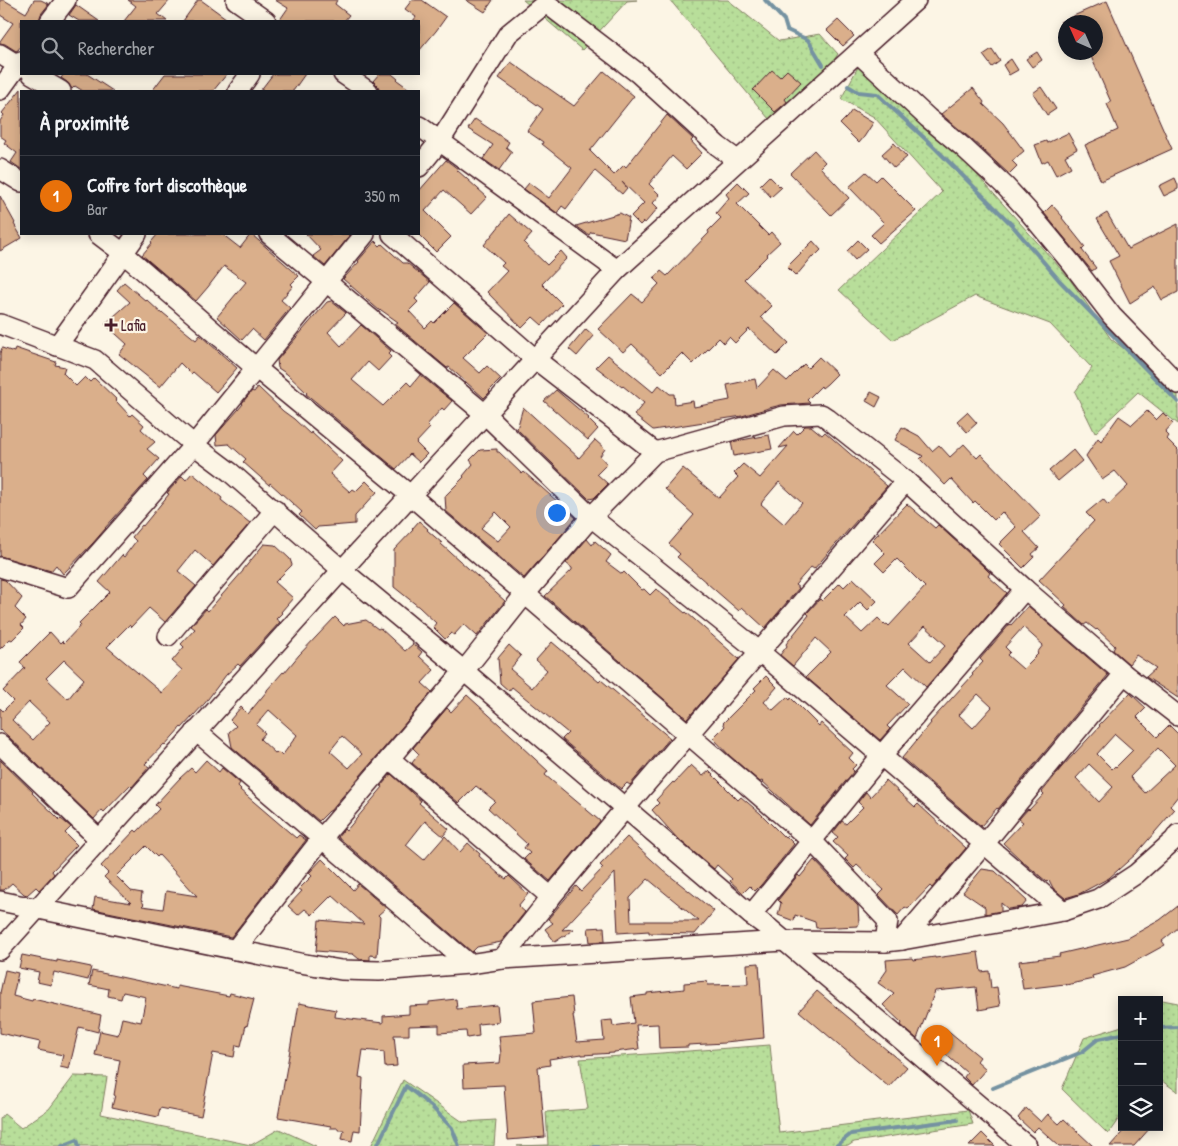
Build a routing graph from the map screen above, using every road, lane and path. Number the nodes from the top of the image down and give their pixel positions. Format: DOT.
graph roads {
  1 [pos="66,0"];
  2 [pos="236,0"];
  3 [pos="916,0"];
  4 [pos="51,20"];
  5 [pos="265,20"];
  6 [pos="858,53"];
  7 [pos="0,54"];
  8 [pos="20,65"];
  9 [pos="20,70"];
  10 [pos="36,75"];
  11 [pos="249,75"];
  12 [pos="344,75"];
  13 [pos="0,90"];
  14 [pos="60,90"];
  15 [pos="239,90"];
  16 [pos="366,90"];
  17 [pos="420,127"];
  18 [pos="440,141"];
  19 [pos="737,160"];
  20 [pos="420,167"];
  21 [pos="0,169"];
  22 [pos="20,181"];
  23 [pos="99,235"];
  24 [pos="136,235"];
  25 [pos="270,235"];
  26 [pos="364,235"];
  27 [pos="393,235"];
  28 [pos="123,253"];
  29 [pos="617,270"];
  30 [pos="327,281"];
  31 [pos="0,324"];
  32 [pos="57,346"];
  33 [pos="535,359"];
  34 [pos="256,368"];
  35 [pos="1178,384"];
  36 [pos="485,414"];
  37 [pos="194,445"];
  38 [pos="655,452"];
  39 [pos="906,482"];
  40 [pos="410,495"];
  41 [pos="275,510"];
  42 [pos="591,517"];
  43 [pos="0,567"];
  44 [pos="342,570"];
  45 [pos="1025,589"];
  46 [pos="525,594"];
  47 [pos="168,636"];
  48 [pos="760,652"];
  49 [pos="464,671"];
  50 [pos="1124,674"];
  51 [pos="1178,716"];
  52 [pos="196,731"];
  53 [pos="690,735"];
  54 [pos="0,744"];
  55 [pos="881,756"];
  56 [pos="390,759"];
  57 [pos="626,807"];
  58 [pos="1178,834"];
  59 [pos="322,838"];
  60 [pos="99,839"];
  61 [pos="812,841"];
  62 [pos="984,844"];
  63 [pos="551,897"];
  64 [pos="0,901"];
  65 [pos="37,908"];
  66 [pos="1063,912"];
  67 [pos="751,915"];
  68 [pos="784,941"];
  69 [pos="893,941"];
  70 [pos="0,950"];
  71 [pos="235,950"];
  72 [pos="502,959"];
  73 [pos="469,964"];
  74 [pos="1027,1146"];
  1 -- 4 [label="street"];
  2 -- 5 [label="street"];
  3 -- 6 [label="street"];
  6 -- 19 [label="street"];
  6 -- 35 [label="street"];
  7 -- 8 [label="street"];
  9 -- 13 [label="street"];
  10 -- 14 [label="street"];
  11 -- 15 [label="street"];
  12 -- 16 [label="street"];
  17 -- 18 [label="street"];
  18 -- 19 [label="street"];
  18 -- 20 [label="street"];
  18 -- 29 [label="street"];
  19 -- 29 [label="street"];
  21 -- 22 [label="street"];
  23 -- 28 [label="street"];
  24 -- 28 [label="street"];
  25 -- 30 [label="street"];
  26 -- 30 [label="street"];
  27 -- 33 [label="street"];
  28 -- 32 [label="street"];
  28 -- 34 [label="street"];
  29 -- 33 [label="street"];
  30 -- 34 [label="street"];
  30 -- 36 [label="street"];
  31 -- 32 [label="street"];
  32 -- 37 [label="street"];
  33 -- 36 [label="street"];
  33 -- 38 [label="street"];
  34 -- 37 [label="street"];
  34 -- 40 [label="street"];
  36 -- 40 [label="street"];
  36 -- 42 [label="street"];
  37 -- 41 [label="street"];
  37 -- 43 [label="street"];
  38 -- 39 [label="street"];
  38 -- 42 [label="street"];
  39 -- 45 [label="street"];
  39 -- 48 [label="street"];
  40 -- 44 [label="street"];
  40 -- 46 [label="street"];
  41 -- 44 [label="street"];
  41 -- 47 [label="street"];
  42 -- 46 [label="street"];
  42 -- 48 [label="street"];
  44 -- 49 [label="street"];
  44 -- 52 [label="street"];
  45 -- 50 [label="street"];
  45 -- 55 [label="street"];
  46 -- 49 [label="street"];
  46 -- 53 [label="street"];
  48 -- 53 [label="street"];
  48 -- 55 [label="street"];
  49 -- 56 [label="street"];
  49 -- 57 [label="street"];
  50 -- 51 [label="street"];
  50 -- 62 [label="street"];
  52 -- 59 [label="street"];
  52 -- 60 [label="street"];
  53 -- 57 [label="street"];
  53 -- 61 [label="street"];
  54 -- 60 [label="street"];
  55 -- 61 [label="street"];
  55 -- 62 [label="street"];
  56 -- 59 [label="street"];
  56 -- 63 [label="street"];
  57 -- 63 [label="street"];
  57 -- 67 [label="street"];
  58 -- 66 [label="street"];
  59 -- 71 [label="street"];
  59 -- 73 [label="street"];
  60 -- 65 [label="street"];
  61 -- 67 [label="street"];
  61 -- 69 [label="street"];
  62 -- 66 [label="street"];
  62 -- 69 [label="street"];
  63 -- 72 [label="street"];
  64 -- 65 [label="street"];
  65 -- 70 [label="street"];
  65 -- 71 [label="street"];
  66 -- 69 [label="street"];
  67 -- 68 [label="street"];
  68 -- 69 [label="street"];
  68 -- 72 [label="street"];
  68 -- 74 [label="street"];
  71 -- 73 [label="street"];
  72 -- 73 [label="street"];
}
